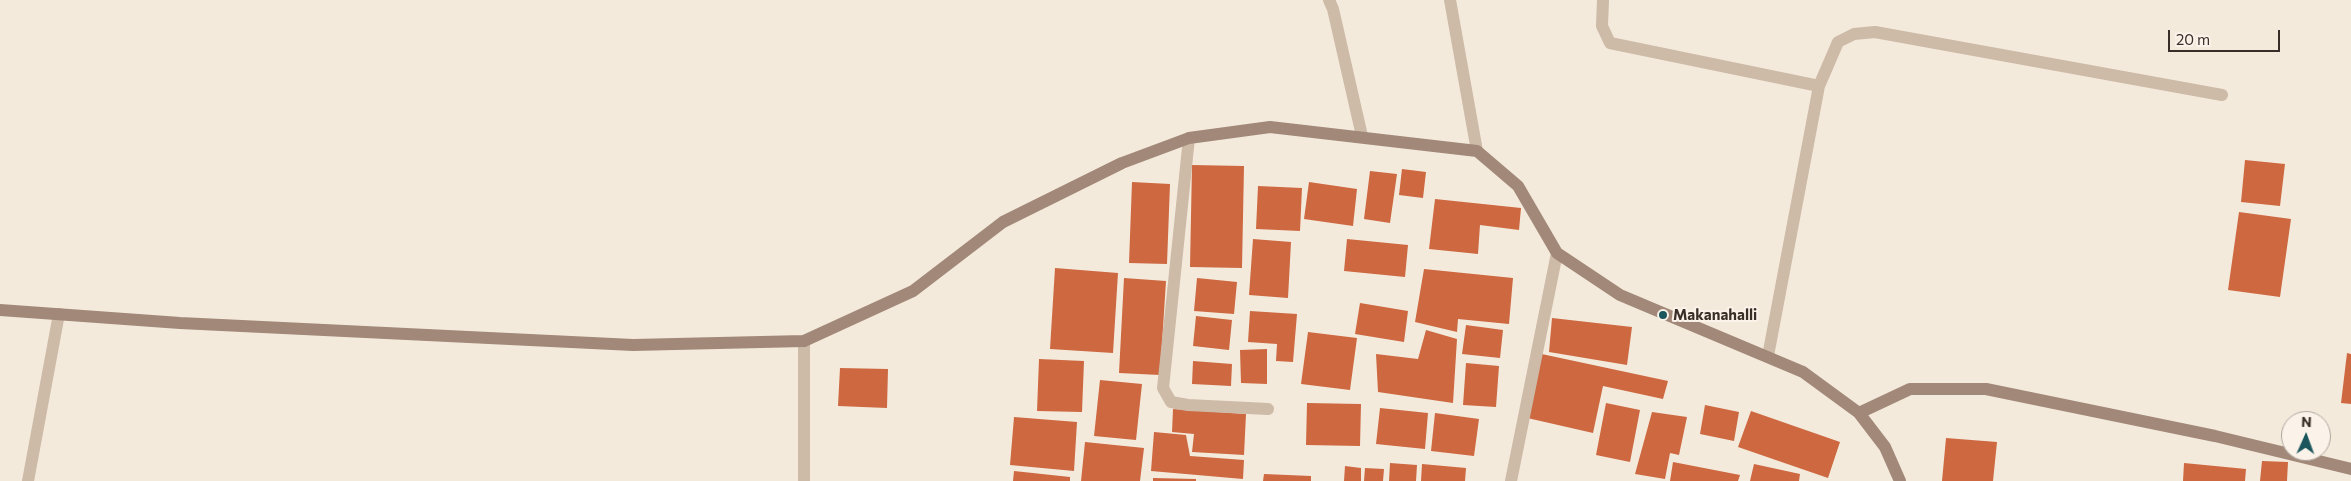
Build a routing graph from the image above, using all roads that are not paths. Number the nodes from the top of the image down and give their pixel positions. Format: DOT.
graph roads {
  1 [pos="1329,0"];
  2 [pos="1450,0"];
  3 [pos="1603,0"];
  4 [pos="1819,86"];
  5 [pos="2222,94"];
  6 [pos="1362,136"];
  7 [pos="1188,138"];
  8 [pos="1477,151"];
  9 [pos="1557,253"];
  10 [pos="0,310"];
  11 [pos="59,314"];
  12 [pos="804,341"];
  13 [pos="1768,356"];
  14 [pos="1268,409"];
  15 [pos="1859,412"];
  16 [pos="2351,469"];
  17 [pos="28,481"];
  18 [pos="804,481"];
  19 [pos="1511,481"];
  20 [pos="1900,481"];
  1 -- 6 [label="street"];
  2 -- 8 [label="street"];
  3 -- 4 [label="street"];
  4 -- 5 [label="street"];
  4 -- 13 [label="street"];
  6 -- 7 [label="main road"];
  6 -- 8 [label="main road"];
  7 -- 12 [label="main road"];
  7 -- 14 [label="street"];
  8 -- 9 [label="main road"];
  9 -- 13 [label="main road"];
  9 -- 19 [label="street"];
  10 -- 11 [label="main road"];
  11 -- 12 [label="main road"];
  11 -- 17 [label="street"];
  12 -- 18 [label="street"];
  13 -- 15 [label="main road"];
  15 -- 16 [label="main road"];
  15 -- 20 [label="main road"];
}
